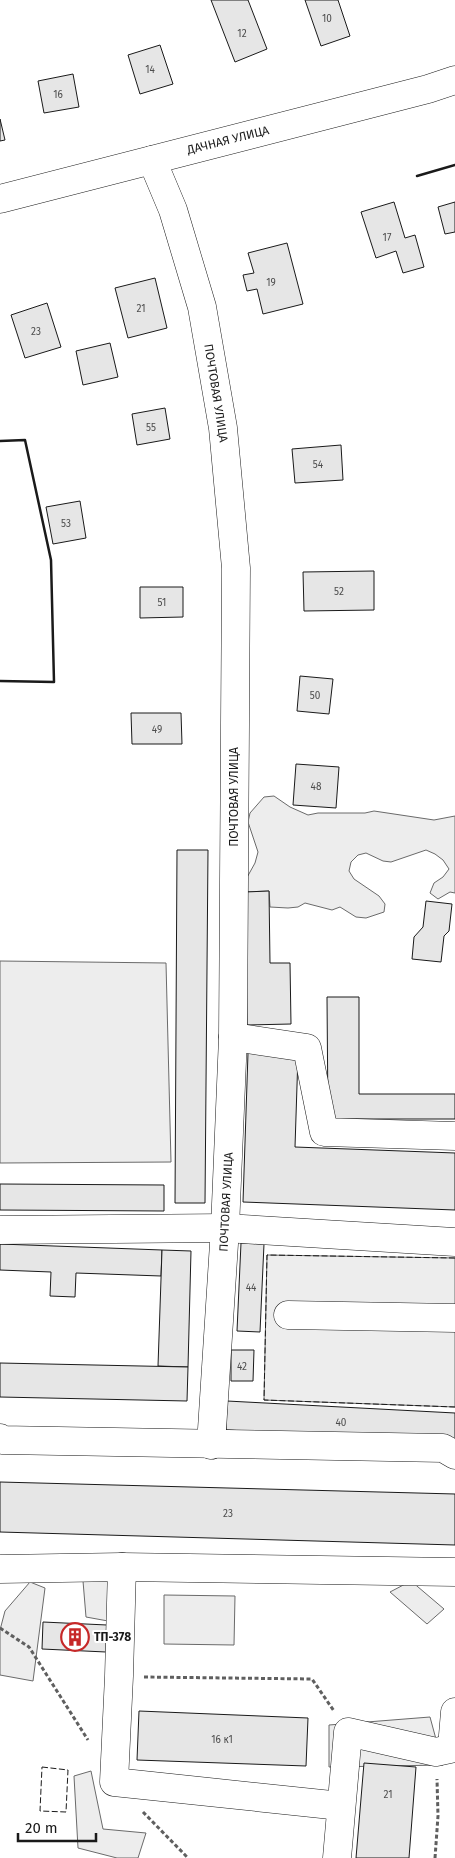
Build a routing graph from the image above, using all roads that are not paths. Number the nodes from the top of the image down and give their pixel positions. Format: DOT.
graph roads {
  1 [pos="455,80"];
  2 [pos="152,160"];
  3 [pos="0,199"];
  4 [pos="233,1037"];
  5 [pos="455,1136"];
  6 [pos="225,1228"];
  7 [pos="0,1230"];
  8 [pos="455,1242"];
  9 [pos="288,1315"];
  10 [pos="455,1318"];
  11 [pos="0,1438"];
  12 [pos="211,1445"];
  13 [pos="455,1455"];
  14 [pos="122,1566"];
  15 [pos="0,1568"];
  16 [pos="455,1572"];
  17 [pos="455,1712"];
  18 [pos="448,1749"];
  19 [pos="341,1806"];
  20 [pos="337,1858"];
  1 -- 2 [label="street, ДАЧНАЯ УЛИЦА"];
  2 -- 3 [label="street, ДАЧНАЯ УЛИЦА"];
  2 -- 4 [label="street, ПОЧТОВАЯ УЛИЦА"];
  4 -- 5 [label="street"];
  4 -- 6 [label="street, ПОЧТОВАЯ УЛИЦА"];
  6 -- 7 [label="street"];
  6 -- 8 [label="street"];
  6 -- 12 [label="street, ПОЧТОВАЯ УЛИЦА"];
  9 -- 10 [label="street"];
  11 -- 12 [label="street"];
  12 -- 13 [label="street"];
  14 -- 15 [label="street"];
  14 -- 16 [label="street"];
  14 -- 19 [label="street"];
  17 -- 18 [label="street"];
  18 -- 19 [label="street"];
  19 -- 20 [label="street"];
}
